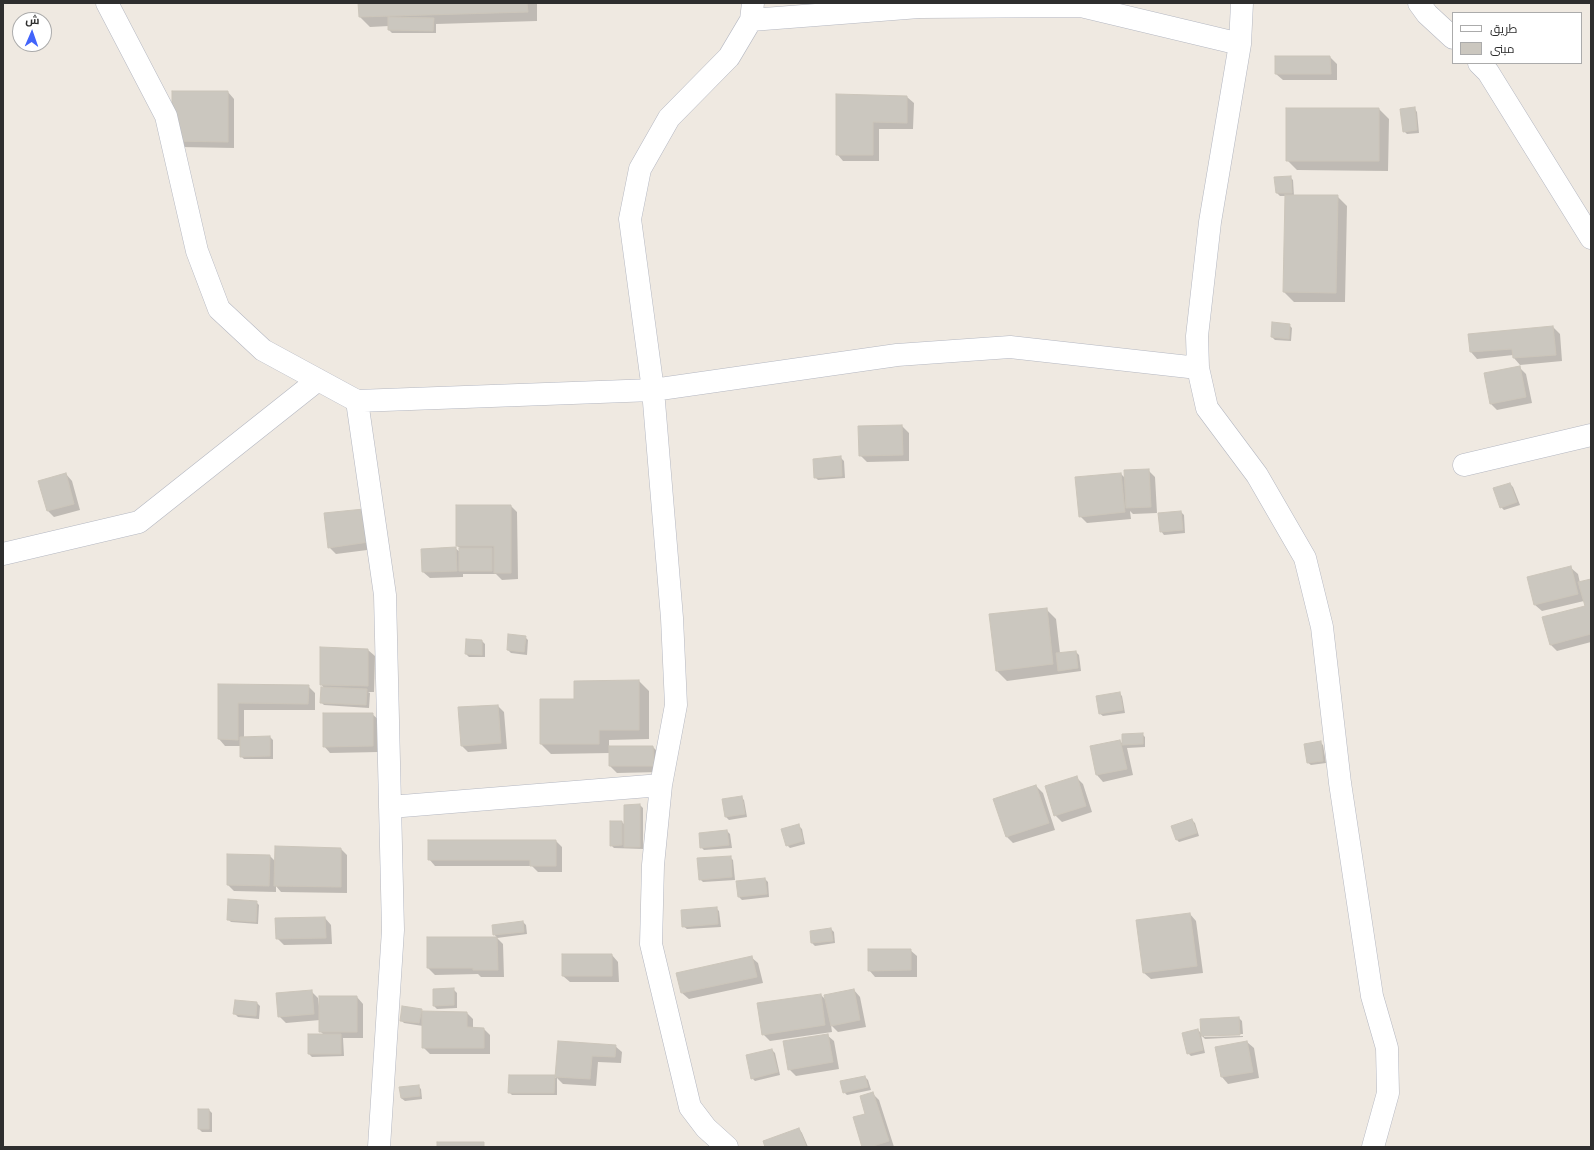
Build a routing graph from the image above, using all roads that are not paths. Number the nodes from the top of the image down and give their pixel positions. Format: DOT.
graph roads {
  1 [pos="107,3"];
  2 [pos="1242,3"];
  3 [pos="1420,3"];
  4 [pos="752,12"];
  5 [pos="1452,37"];
  6 [pos="1240,44"];
  7 [pos="1480,64"];
  8 [pos="1591,238"];
  9 [pos="1198,368"];
  10 [pos="318,380"];
  11 [pos="653,390"];
  12 [pos="357,401"];
  13 [pos="1591,435"];
  14 [pos="1464,465"];
  15 [pos="3,554"];
  16 [pos="661,785"];
  17 [pos="390,807"];
  18 [pos="379,1147"];
  19 [pos="727,1147"];
  20 [pos="1373,1147"];
  1 -- 10 [label="street"];
  2 -- 6 [label="street"];
  3 -- 5 [label="street"];
  4 -- 6 [label="street"];
  4 -- 11 [label="street"];
  6 -- 9 [label="street"];
  7 -- 8 [label="street"];
  9 -- 11 [label="street"];
  9 -- 20 [label="street"];
  10 -- 12 [label="street"];
  10 -- 15 [label="street"];
  11 -- 12 [label="street"];
  11 -- 16 [label="street"];
  12 -- 17 [label="street"];
  13 -- 14 [label="street"];
  16 -- 17 [label="street"];
  16 -- 19 [label="street"];
  17 -- 18 [label="street"];
}
